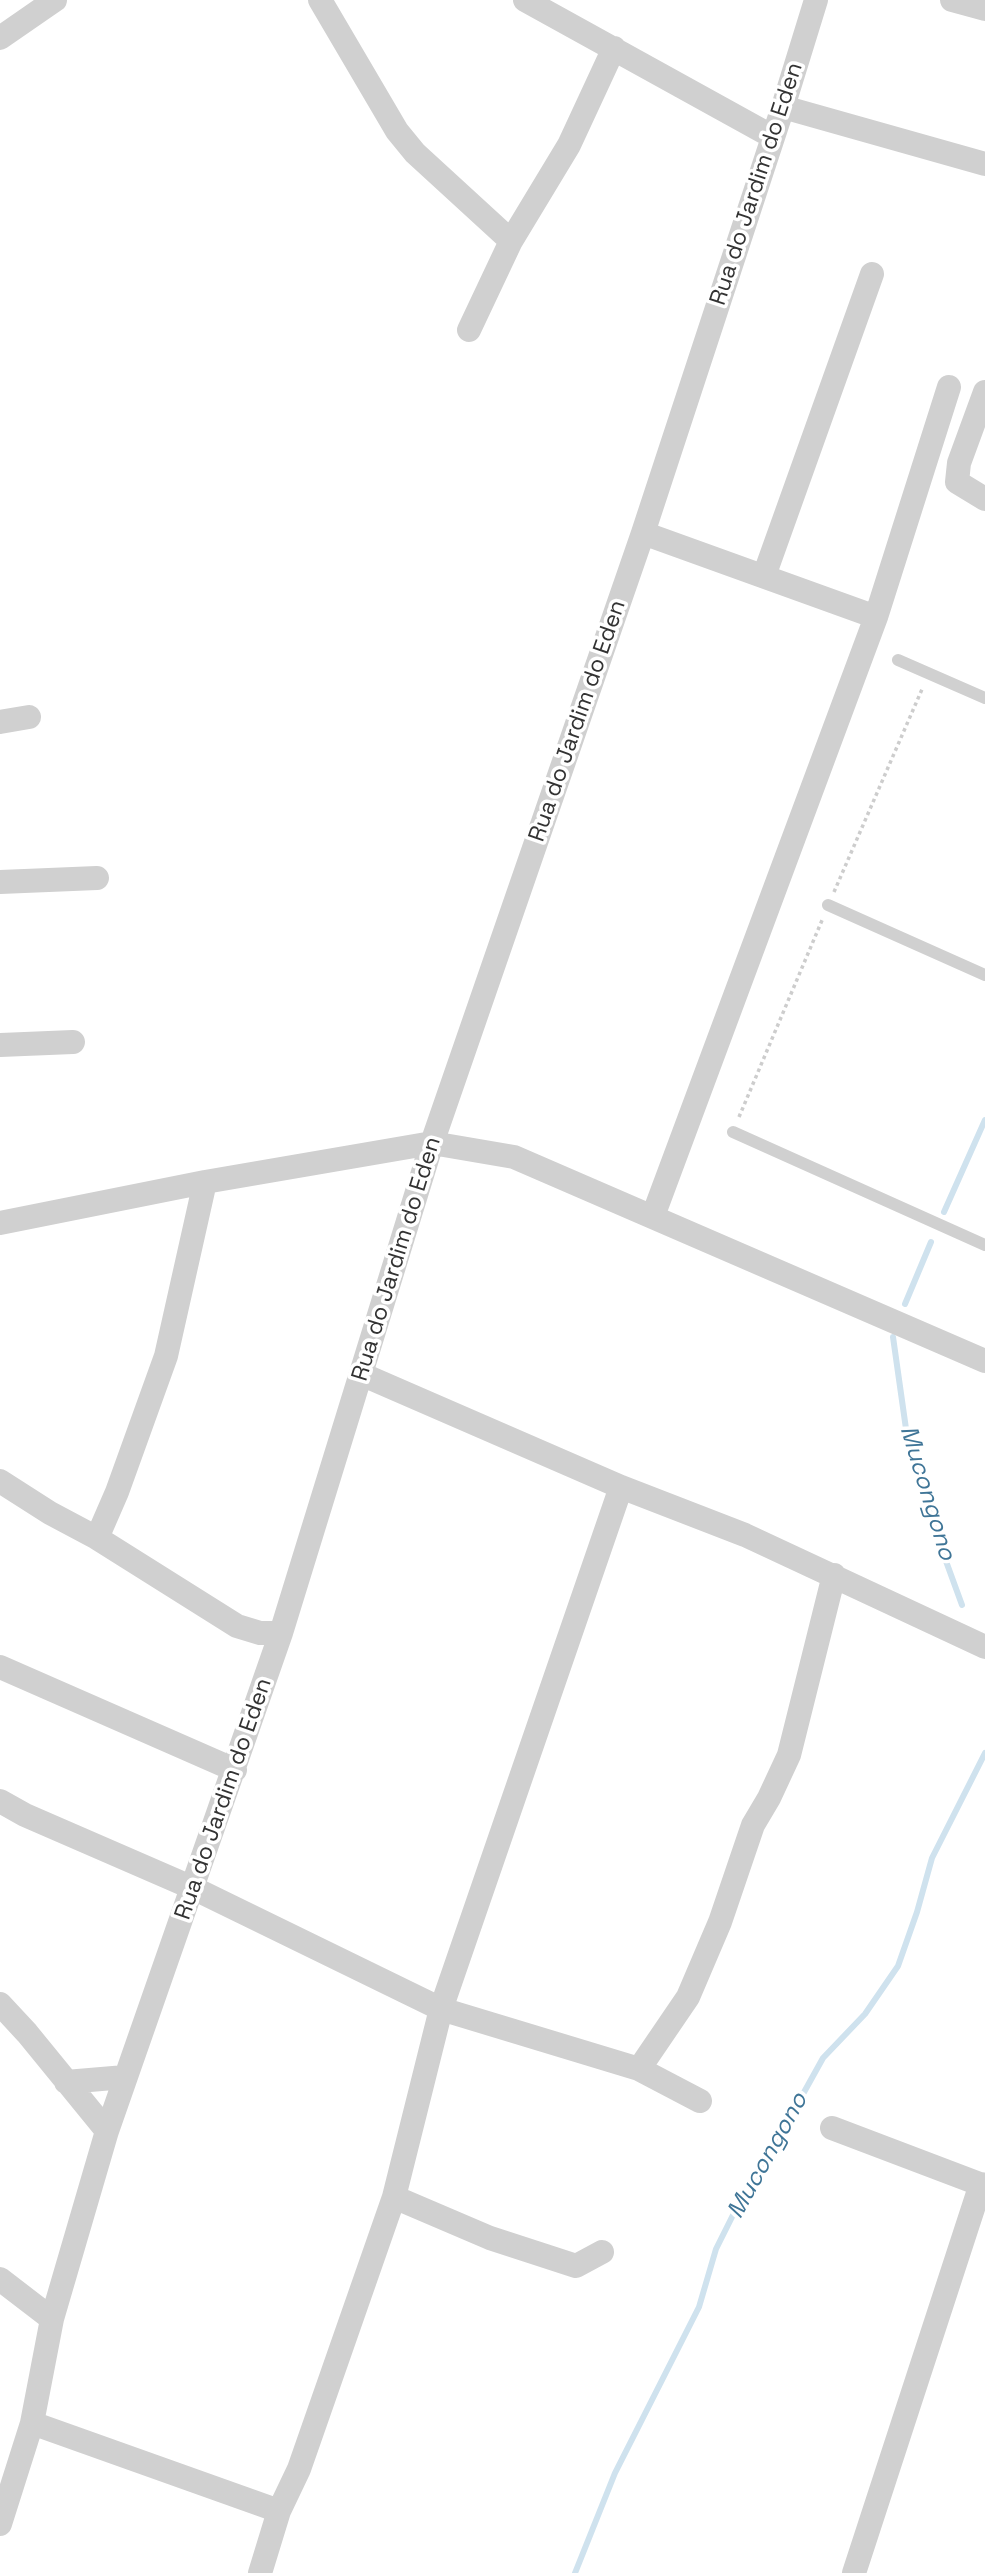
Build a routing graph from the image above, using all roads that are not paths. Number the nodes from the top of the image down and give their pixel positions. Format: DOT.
graph roads {
  1 [pos="55,0"];
  2 [pos="320,0"];
  3 [pos="816,0"];
  4 [pos="952,0"];
  5 [pos="532,1"];
  6 [pos="985,9"];
  7 [pos="0,38"];
  8 [pos="614,48"];
  9 [pos="783,107"];
  10 [pos="773,137"];
  11 [pos="985,164"];
  12 [pos="511,241"];
  13 [pos="872,274"];
  14 [pos="469,330"];
  15 [pos="949,387"];
  16 [pos="985,392"];
  17 [pos="985,499"];
  18 [pos="643,533"];
  19 [pos="764,576"];
  20 [pos="876,617"];
  21 [pos="898,660"];
  22 [pos="985,698"];
  23 [pos="29,718"];
  24 [pos="0,722"];
  25 [pos="97,878"];
  26 [pos="0,882"];
  27 [pos="828,905"];
  28 [pos="985,975"];
  29 [pos="73,1042"];
  30 [pos="0,1045"];
  31 [pos="733,1132"];
  32 [pos="432,1143"];
  33 [pos="205,1182"];
  34 [pos="653,1216"];
  35 [pos="0,1223"];
  36 [pos="985,1245"];
  37 [pos="985,1361"];
  38 [pos="361,1374"];
  39 [pos="0,1481"];
  40 [pos="621,1487"];
  41 [pos="97,1538"];
  42 [pos="834,1576"];
  43 [pos="281,1633"];
  44 [pos="985,1647"];
  45 [pos="0,1667"];
  46 [pos="235,1770"];
  47 [pos="0,1801"];
  48 [pos="193,1888"];
  49 [pos="0,2004"];
  50 [pos="441,2009"];
  51 [pos="639,2069"];
  52 [pos="125,2077"];
  53 [pos="66,2082"];
  54 [pos="700,2101"];
  55 [pos="832,2129"];
  56 [pos="107,2131"];
  57 [pos="983,2185"];
  58 [pos="394,2197"];
  59 [pos="602,2252"];
  60 [pos="0,2279"];
  61 [pos="52,2319"];
  62 [pos="32,2423"];
  63 [pos="279,2511"];
  64 [pos="0,2524"];
  65 [pos="260,2573"];
  66 [pos="853,2573"];
  1 -- 7 [label="street"];
  2 -- 12 [label="street"];
  3 -- 9 [label="street, Rua do Jardim do Eden"];
  4 -- 6 [label="street"];
  5 -- 8 [label="street"];
  8 -- 10 [label="street"];
  8 -- 12 [label="street"];
  9 -- 10 [label="street, Rua do Jardim do Eden"];
  9 -- 11 [label="street"];
  10 -- 18 [label="street, Rua do Jardim do Eden"];
  12 -- 14 [label="street"];
  13 -- 19 [label="street"];
  15 -- 20 [label="street"];
  16 -- 17 [label="street"];
  18 -- 19 [label="street"];
  18 -- 32 [label="street, Rua do Jardim do Eden"];
  19 -- 20 [label="street"];
  20 -- 34 [label="street"];
  21 -- 22 [label="lane"];
  23 -- 24 [label="street"];
  25 -- 26 [label="street"];
  27 -- 28 [label="lane"];
  29 -- 30 [label="street"];
  31 -- 36 [label="lane"];
  32 -- 33 [label="street"];
  32 -- 34 [label="street"];
  32 -- 38 [label="street, Rua do Jardim do Eden"];
  33 -- 35 [label="street"];
  33 -- 41 [label="street"];
  34 -- 37 [label="street"];
  38 -- 40 [label="street"];
  38 -- 43 [label="street, Rua do Jardim do Eden"];
  39 -- 41 [label="street"];
  40 -- 42 [label="street"];
  40 -- 50 [label="street"];
  41 -- 43 [label="street"];
  42 -- 44 [label="street"];
  42 -- 51 [label="street"];
  43 -- 46 [label="street, Rua do Jardim do Eden"];
  45 -- 46 [label="street"];
  46 -- 48 [label="street, Rua do Jardim do Eden"];
  47 -- 48 [label="street"];
  48 -- 50 [label="street"];
  48 -- 52 [label="street, Rua do Jardim do Eden"];
  49 -- 53 [label="street"];
  50 -- 51 [label="street"];
  50 -- 58 [label="street"];
  51 -- 54 [label="street"];
  52 -- 53 [label="street"];
  52 -- 56 [label="street, Rua do Jardim do Eden"];
  53 -- 56 [label="street"];
  55 -- 57 [label="street"];
  56 -- 61 [label="street, Rua do Jardim do Eden"];
  57 -- 66 [label="street"];
  58 -- 59 [label="street"];
  58 -- 63 [label="street"];
  60 -- 61 [label="street"];
  61 -- 62 [label="street, Rua do Jardim do Eden"];
  62 -- 63 [label="street"];
  62 -- 64 [label="street, Rua do Jardim do Eden"];
  63 -- 65 [label="street"];
}
